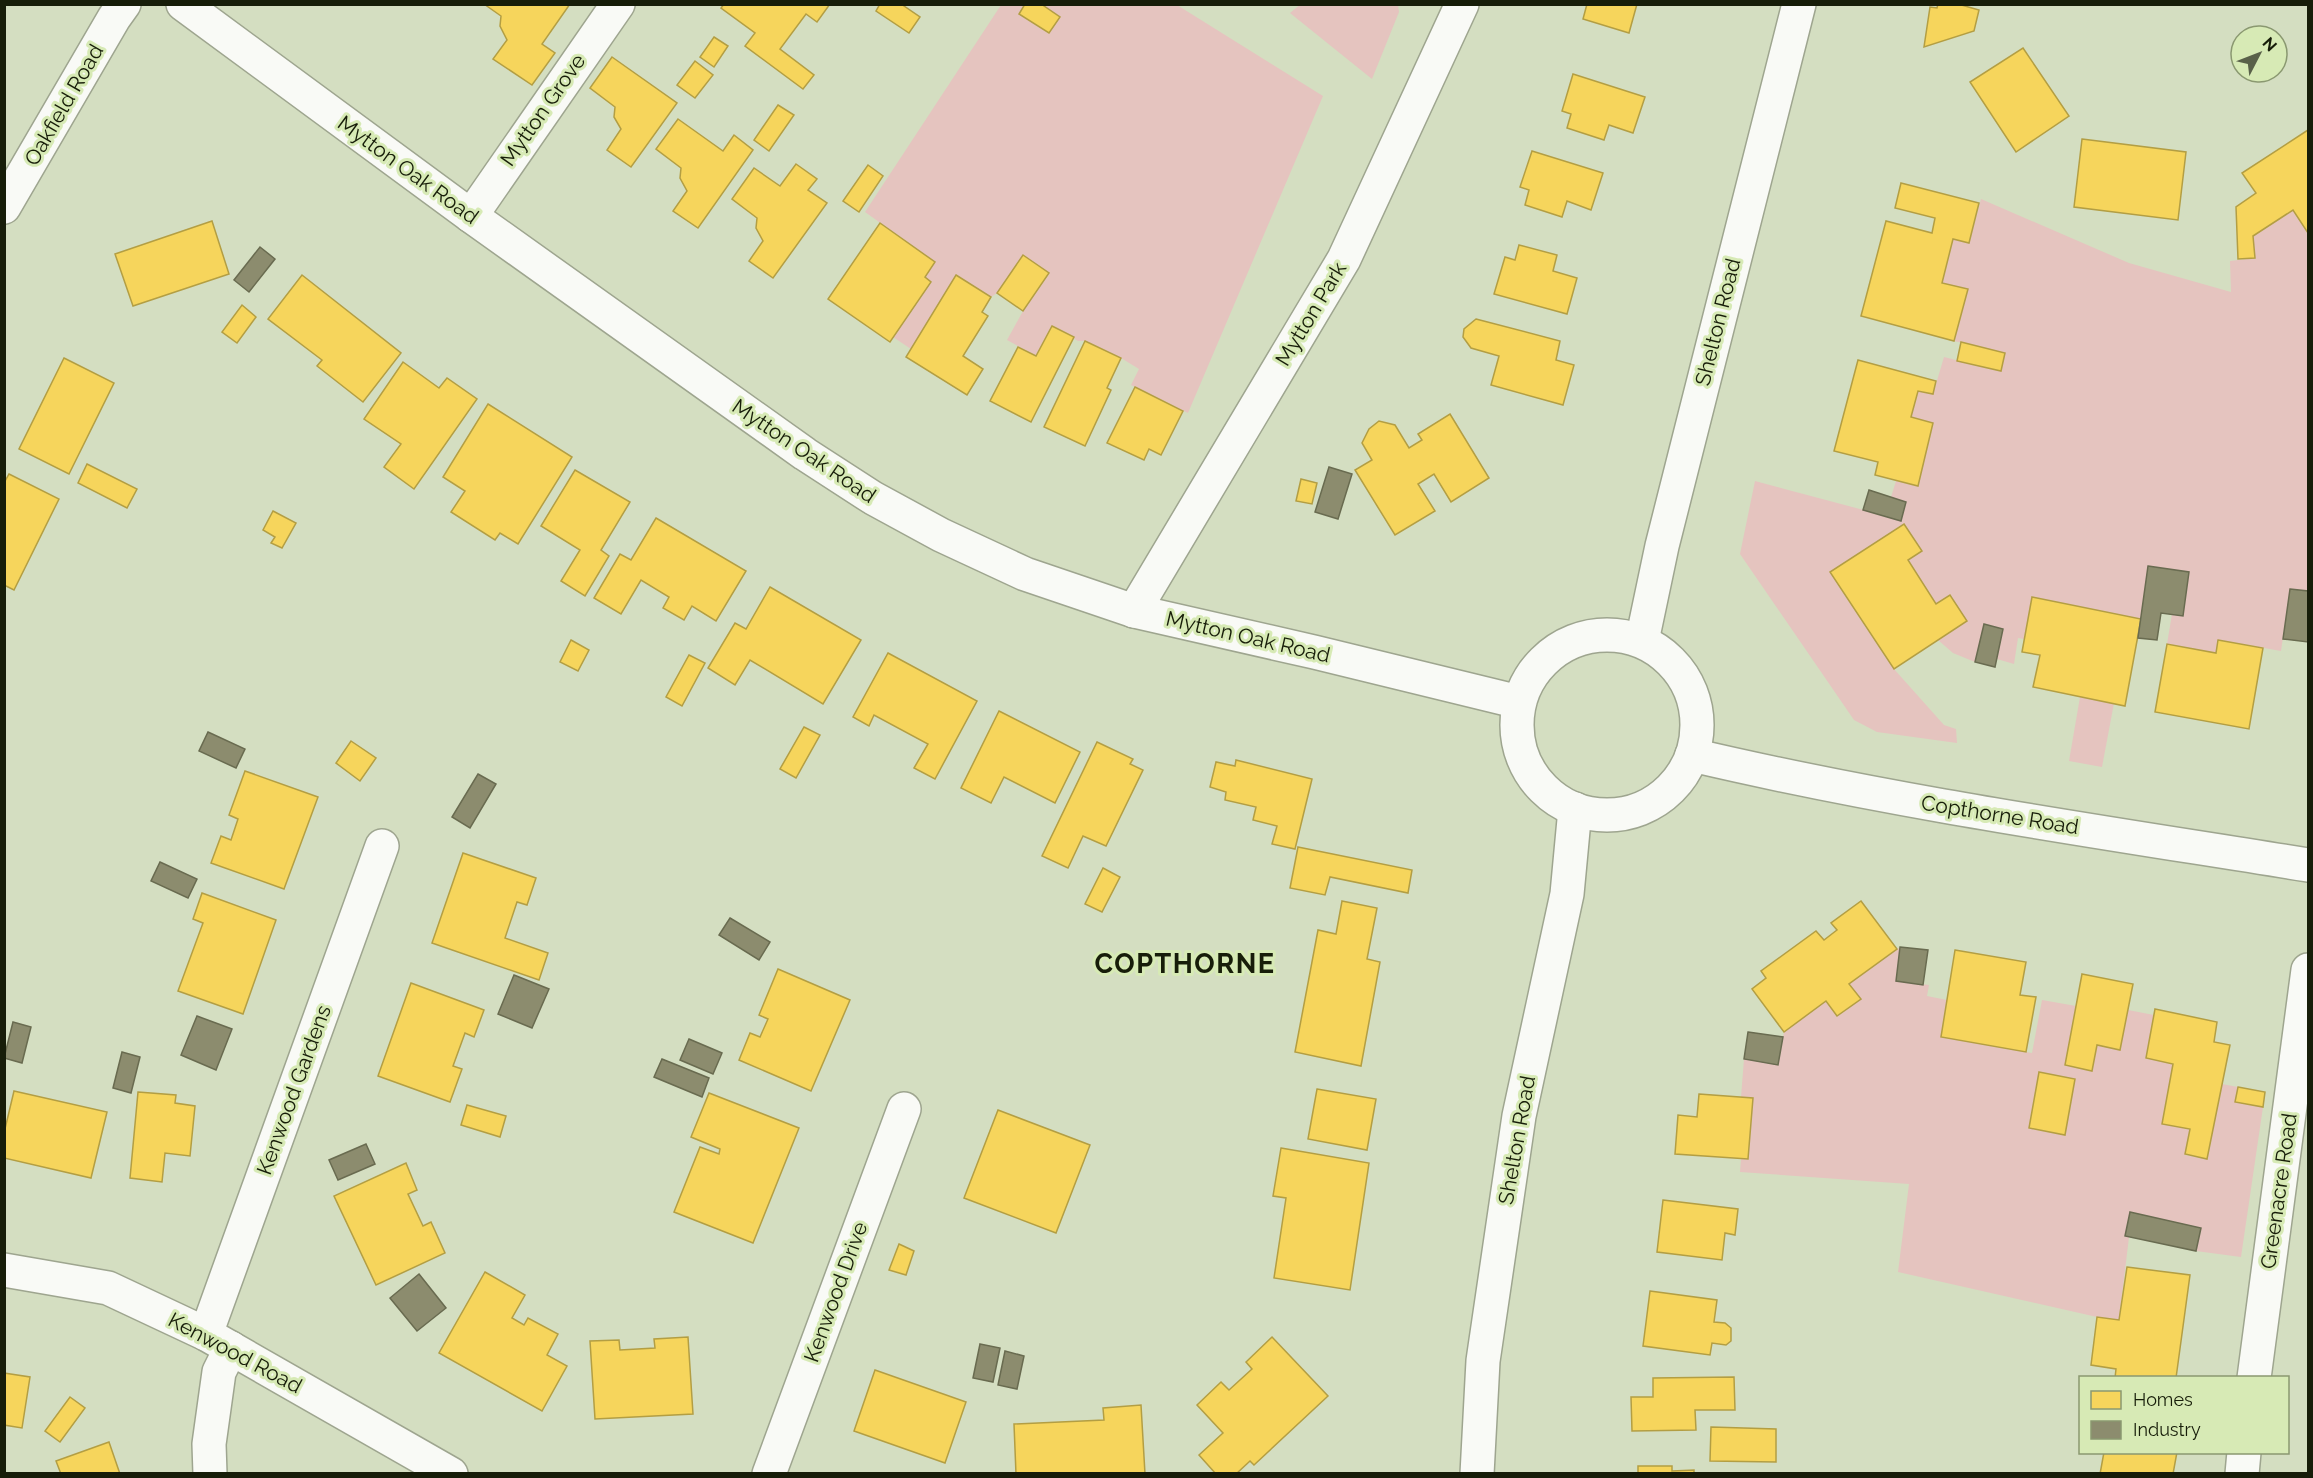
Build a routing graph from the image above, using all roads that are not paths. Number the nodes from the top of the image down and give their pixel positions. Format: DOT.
graph roads {
  1 [pos="124,4"];
  2 [pos="183,4"];
  3 [pos="618,4"];
  4 [pos="1462,4"];
  5 [pos="1799,4"];
  6 [pos="4,207"];
  7 [pos="471,216"];
  8 [pos="1134,611"];
  9 [pos="1642,641"];
  10 [pos="1519,702"];
  11 [pos="1692,755"];
  12 [pos="1575,809"];
  13 [pos="382,846"];
  14 [pos="2308,865"];
  15 [pos="2308,970"];
  16 [pos="904,1109"];
  17 [pos="4,1270"];
  18 [pos="219,1341"];
  19 [pos="2254,1376"];
  20 [pos="2244,1454"];
  21 [pos="210,1473"];
  22 [pos="451,1473"];
  23 [pos="769,1473"];
  24 [pos="1477,1473"];
  25 [pos="2242,1473"];
  1 -- 6 [label="main road, Oakfield Road"];
  2 -- 7 [label="main road, Mytton Oak Road"];
  3 -- 7 [label="main road, Mytton Grove"];
  4 -- 8 [label="main road, Mytton Park"];
  5 -- 9 [label="main road, Shelton Road"];
  7 -- 8 [label="main road, Mytton Oak Road"];
  8 -- 10 [label="main road, Mytton Oak Road"];
  9 -- 10 [label="main road"];
  9 -- 11 [label="main road"];
  10 -- 12 [label="main road"];
  11 -- 12 [label="main road"];
  11 -- 14 [label="main road, Copthorne Road"];
  12 -- 24 [label="main road, Shelton Road"];
  13 -- 18 [label="main road, Kenwood Gardens"];
  15 -- 19 [label="main road, Greenacre Road"];
  16 -- 23 [label="main road, Kenwood Drive"];
  17 -- 18 [label="main road, Kenwood Road"];
  18 -- 21 [label="main road, Kenwood Gardens"];
  18 -- 22 [label="main road, Kenwood Road"];
  20 -- 25 [label="main road"];
}
